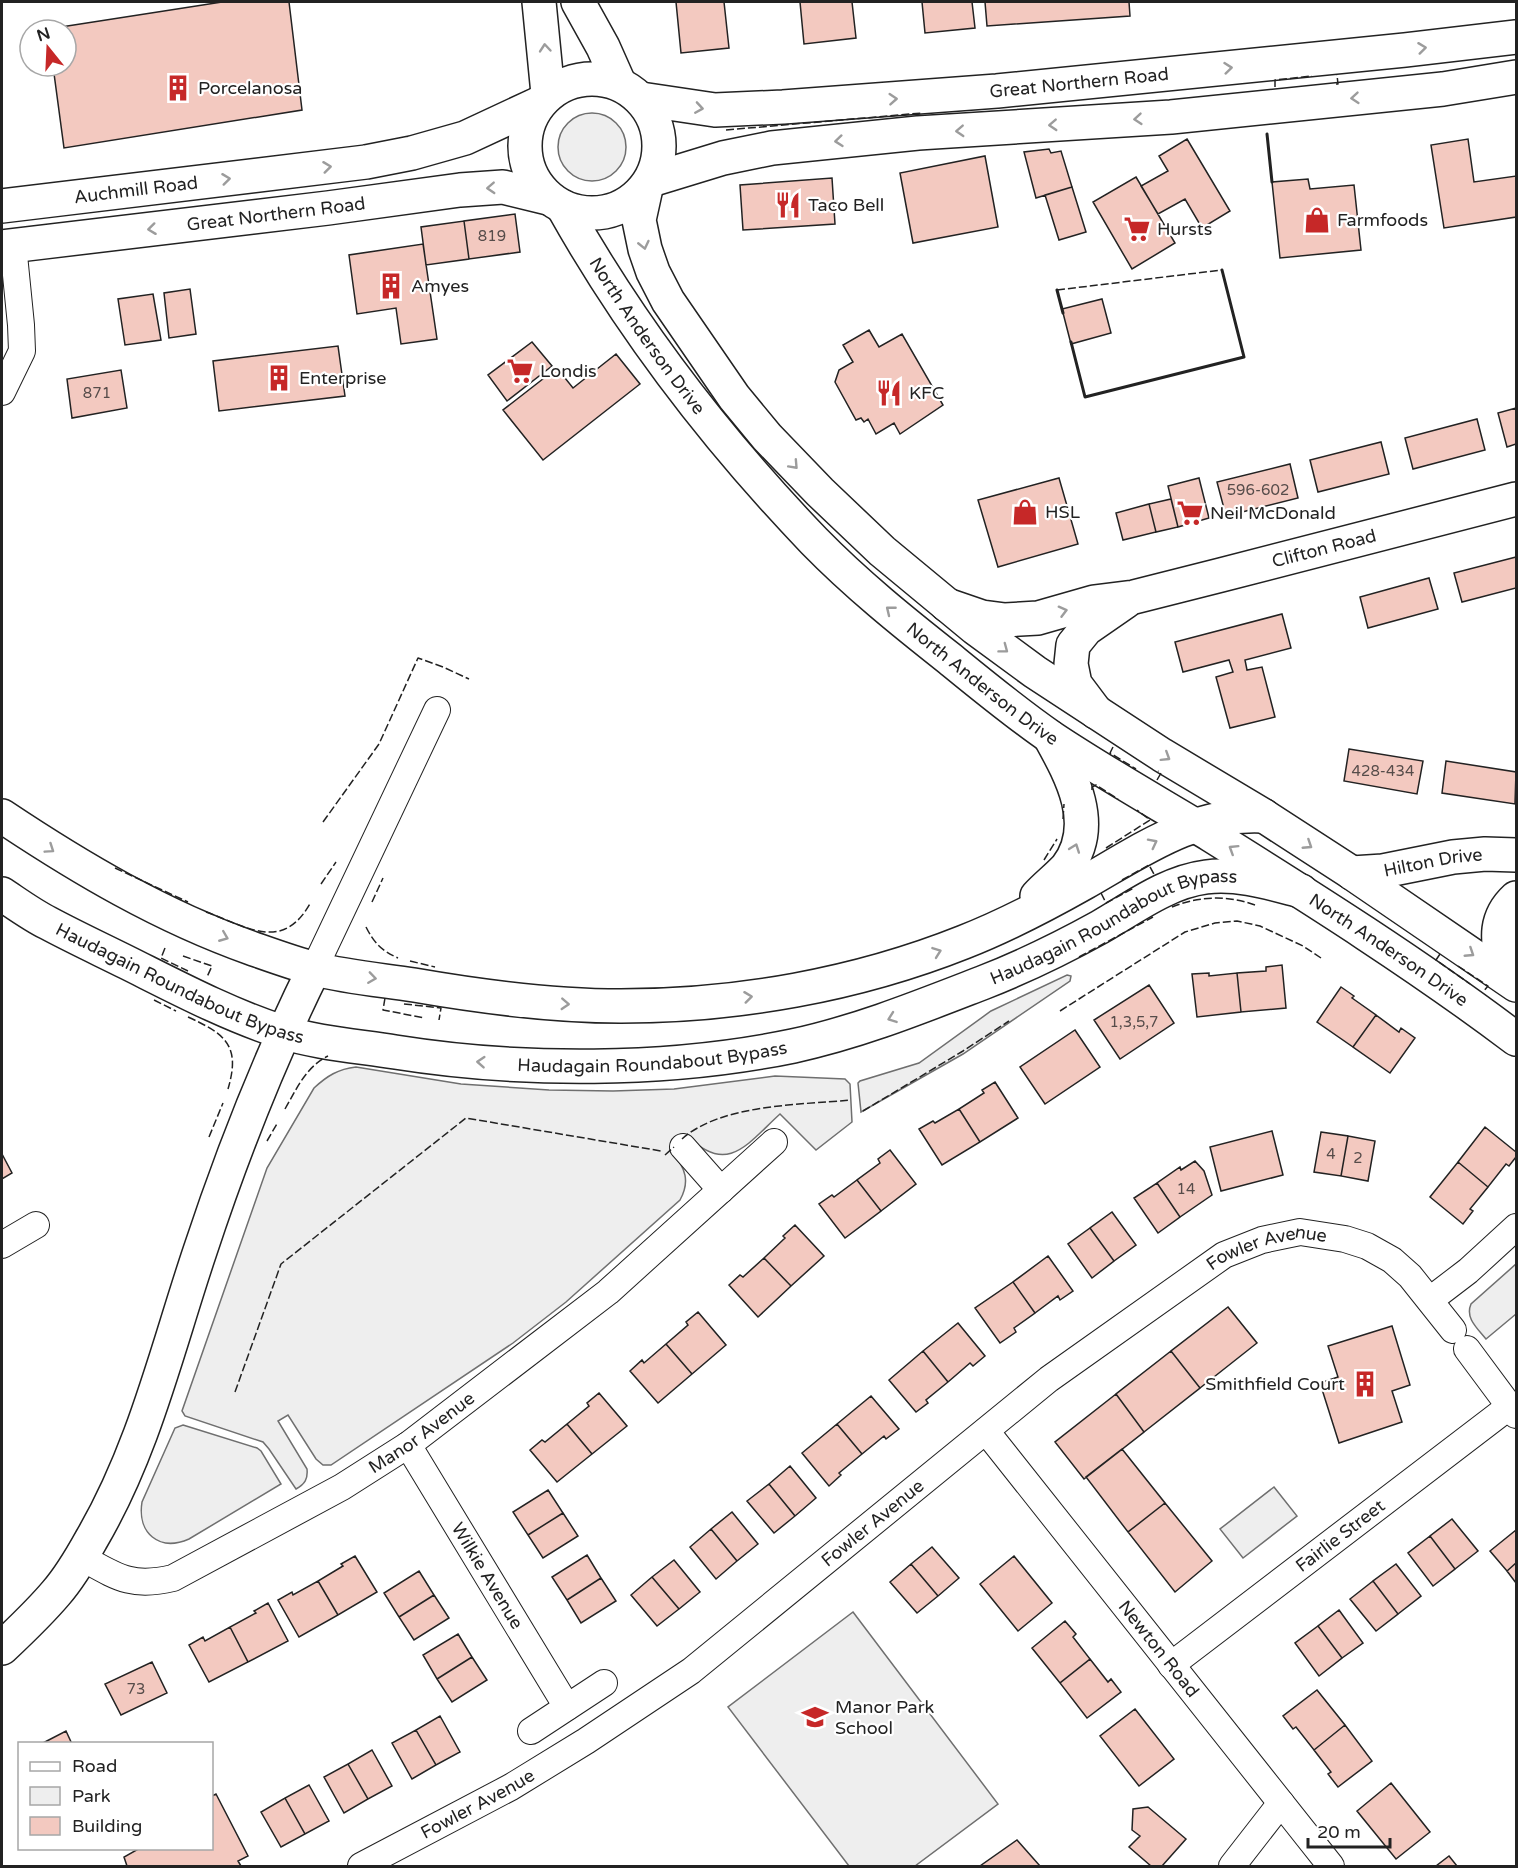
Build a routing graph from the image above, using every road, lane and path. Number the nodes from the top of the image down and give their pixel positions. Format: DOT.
graph roads {
  1 [pos="539,2"];
  2 [pos="578,2"];
  3 [pos="1516,37"];
  4 [pos="1516,77"];
  5 [pos="630,91"];
  6 [pos="543,99"];
  7 [pos="648,184"];
  8 [pos="556,202"];
  9 [pos="2,206"];
  10 [pos="7,246"];
  11 [pos="2,392"];
  12 [pos="1516,499"];
  13 [pos="1134,597"];
  14 [pos="945,604"];
  15 [pos="437,710"];
  16 [pos="1096,712"];
  17 [pos="1050,736"];
  18 [pos="2,816"];
  19 [pos="1264,816"];
  20 [pos="1195,825"];
  21 [pos="1516,855"];
  22 [pos="1352,873"];
  23 [pos="1301,891"];
  24 [pos="2,894"];
  25 [pos="1516,898"];
  26 [pos="1009,922"];
  27 [pos="314,969"];
  28 [pos="1510,980"];
  29 [pos="282,1032"];
  30 [pos="1516,1039"];
  31 [pos="774,1142"];
  32 [pos="683,1147"];
  33 [pos="721,1190"];
  34 [pos="36,1225"];
  35 [pos="1516,1227"];
  36 [pos="2,1245"];
  37 [pos="1430,1300"];
  38 [pos="1513,1410"];
  39 [pos="986,1431"];
  40 [pos="408,1445"];
  41 [pos="81,1557"];
  42 [pos="2,1648"];
  43 [pos="1172,1665"];
  44 [pos="604,1683"];
  45 [pos="567,1707"];
  46 [pos="531,1731"];
  47 [pos="1281,1803"];
  48 [pos="361,1866"];
  49 [pos="1232,1866"];
  50 [pos="1331,1866"];
  6 -- 1 [label="main road, one-way"];
  2 -- 5 [label="main road"];
  5 -- 3 [label="main road, Great Northern Road, one-way"];
  4 -- 7 [label="main road, Great Northern Road, one-way"];
  5 -- 6 [label="main road"];
  5 -- 7 [label="main road"];
  6 -- 8 [label="main road"];
  9 -- 6 [label="main road, Auchmill Road, one-way"];
  7 -- 8 [label="main road"];
  7 -- 14 [label="main road, North Anderson Drive, one-way"];
  8 -- 10 [label="main road, Great Northern Road, one-way"];
  17 -- 8 [label="main road, North Anderson Drive, one-way"];
  10 -- 11 [label="street"];
  12 -- 13 [label="main road, Clifton Road"];
  14 -- 13 [label="main road, Clifton Road, one-way"];
  13 -- 16 [label="main road, Clifton Road"];
  14 -- 16 [label="main road, North Anderson Drive, one-way"];
  15 -- 27 [label="street"];
  16 -- 19 [label="main road, North Anderson Drive, one-way"];
  17 -- 20 [label="main road, North Anderson Drive"];
  26 -- 17 [label="main road, one-way"];
  18 -- 27 [label="main road, one-way"];
  19 -- 20 [label="main road"];
  19 -- 22 [label="main road, North Anderson Drive, one-way"];
  23 -- 20 [label="main road, North Anderson Drive, one-way"];
  26 -- 20 [label="main road, one-way"];
  21 -- 22 [label="main road, Hilton Drive"];
  22 -- 28 [label="main road, North Anderson Drive, one-way"];
  23 -- 29 [label="main road, Haudagain Roundabout Bypass, one-way"];
  23 -- 30 [label="main road, North Anderson Drive"];
  24 -- 29 [label="main road, Haudagain Roundabout Bypass"];
  25 -- 28 [label="main road"];
  27 -- 26 [label="main road, one-way"];
  27 -- 29 [label="main road"];
  29 -- 41 [label="main road"];
  31 -- 33 [label="street, Manor Avenue"];
  32 -- 33 [label="street"];
  33 -- 40 [label="street, Manor Avenue"];
  34 -- 36 [label="street"];
  35 -- 37 [label="street"];
  37 -- 38 [label="street, Fowler Avenue"];
  37 -- 39 [label="street, Fowler Avenue"];
  38 -- 43 [label="street, Fairlie Street"];
  39 -- 43 [label="street, Newton Road"];
  39 -- 48 [label="street, Fowler Avenue"];
  40 -- 41 [label="street, Manor Avenue"];
  40 -- 45 [label="street, Wilkie Avenue"];
  41 -- 42 [label="main road"];
  43 -- 47 [label="street, Newton Road"];
  44 -- 45 [label="street"];
  45 -- 46 [label="street"];
  47 -- 49 [label="street"];
  47 -- 50 [label="street, Newton Road"];
}
